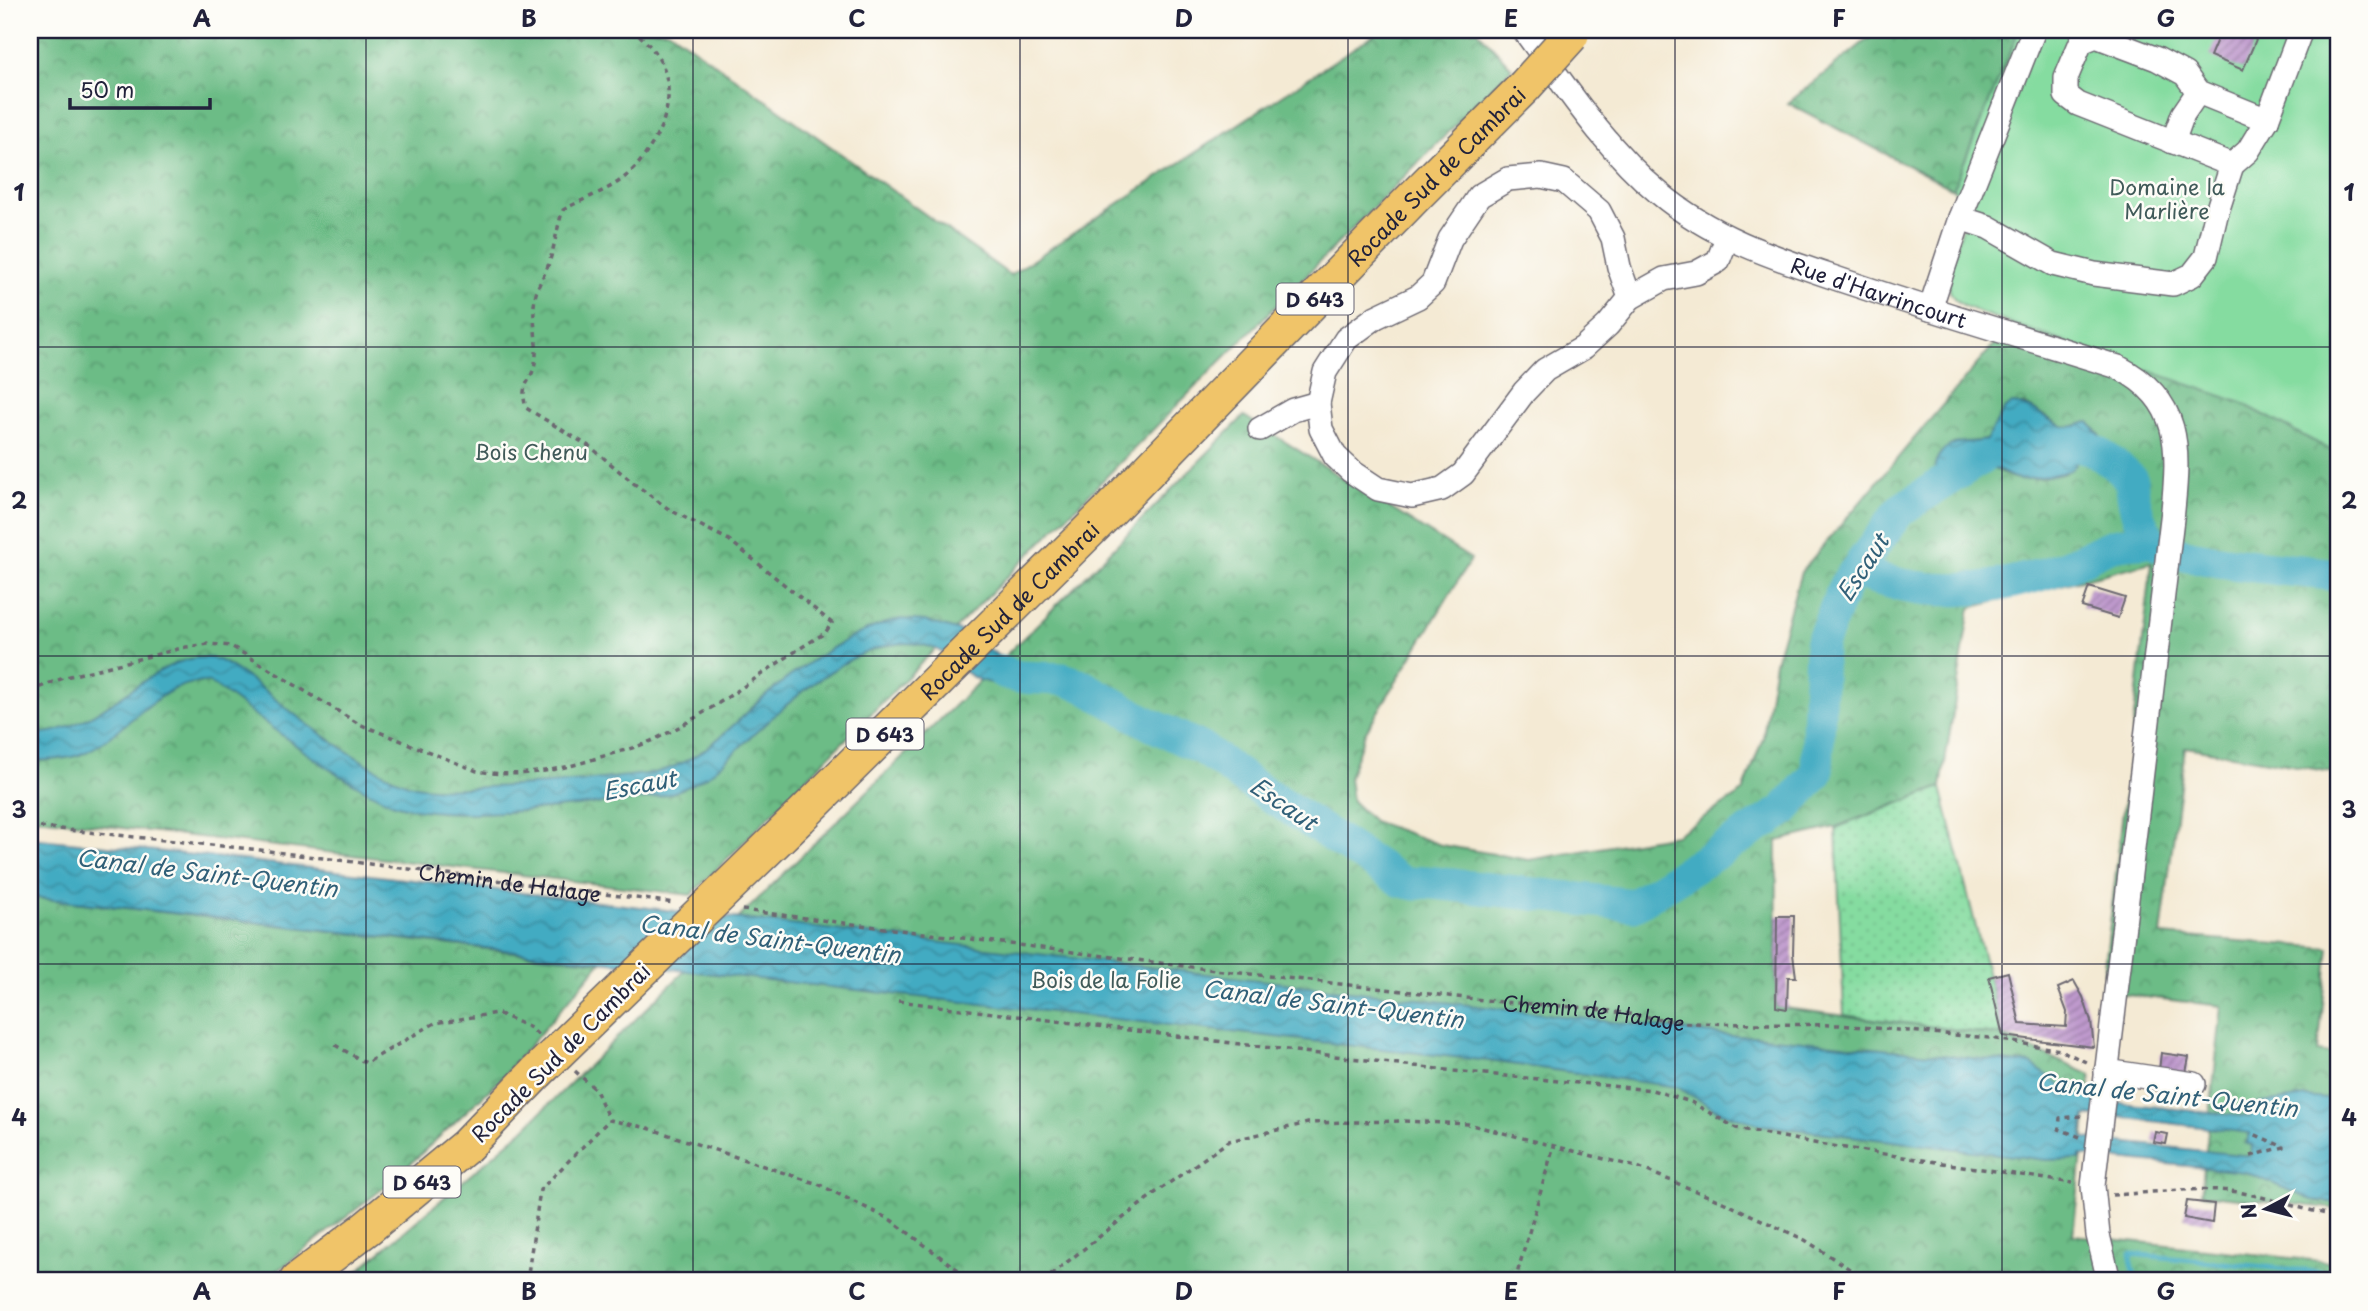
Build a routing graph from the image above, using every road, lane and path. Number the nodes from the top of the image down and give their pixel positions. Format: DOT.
graph roads {
  1 [pos="633,30"];
  2 [pos="1524,30"];
  3 [pos="2035,30"];
  4 [pos="2301,30"];
  5 [pos="1573,32"];
  6 [pos="2198,92"];
  7 [pos="2266,120"];
  8 [pos="2173,142"];
  9 [pos="2232,165"];
  10 [pos="1959,218"];
  11 [pos="1727,238"];
  12 [pos="1630,298"];
  13 [pos="1930,309"];
  14 [pos="1318,403"];
  15 [pos="1261,429"];
  16 [pos="30,691"];
  17 [pos="30,826"];
  18 [pos="676,903"];
  19 [pos="740,910"];
  20 [pos="898,1001"];
  21 [pos="540,1037"];
  22 [pos="335,1045"];
  23 [pos="552,1068"];
  24 [pos="2105,1074"];
  25 [pos="2194,1084"];
  26 [pos="2085,1116"];
  27 [pos="609,1120"];
  28 [pos="2251,1133"];
  29 [pos="2082,1138"];
  30 [pos="1554,1145"];
  31 [pos="2251,1156"];
  32 [pos="2093,1188"];
  33 [pos="2338,1216"];
  34 [pos="297,1281"];
  35 [pos="527,1281"];
  36 [pos="973,1281"];
  37 [pos="1044,1281"];
  38 [pos="1514,1281"];
  39 [pos="1868,1281"];
  40 [pos="2109,1281"];
  1 -- 16 [label="path"];
  2 -- 11 [label="street, Rue d'Havrincourt"];
  3 -- 10 [label="street"];
  4 -- 7 [label="street"];
  5 -- 23 [label="highway, Rocade Sud de Cambrai / D 643, bridge"];
  6 -- 7 [label="street"];
  6 -- 8 [label="street"];
  6 -- 8 [label="street"];
  7 -- 9 [label="street"];
  8 -- 9 [label="street"];
  9 -- 10 [label="street"];
  10 -- 13 [label="street"];
  11 -- 12 [label="street"];
  11 -- 13 [label="street, Rue d'Havrincourt"];
  12 -- 14 [label="street"];
  12 -- 14 [label="street"];
  13 -- 24 [label="street, Rue d'Havrincourt"];
  14 -- 15 [label="street"];
  17 -- 18 [label="path, Chemin de Halage"];
  19 -- 24 [label="path, Chemin de Halage"];
  20 -- 32 [label="path"];
  21 -- 22 [label="path"];
  23 -- 27 [label="path"];
  23 -- 34 [label="highway, Rocade Sud de Cambrai / D 643"];
  24 -- 25 [label="street"];
  24 -- 32 [label="street, Rue d'Havrincourt"];
  26 -- 29 [label="path"];
  27 -- 35 [label="path"];
  27 -- 36 [label="path"];
  28 -- 31 [label="path"];
  30 -- 37 [label="path"];
  30 -- 38 [label="path"];
  30 -- 39 [label="path"];
  32 -- 33 [label="path"];
  32 -- 40 [label="street, Rue d'Havrincourt"];
}
